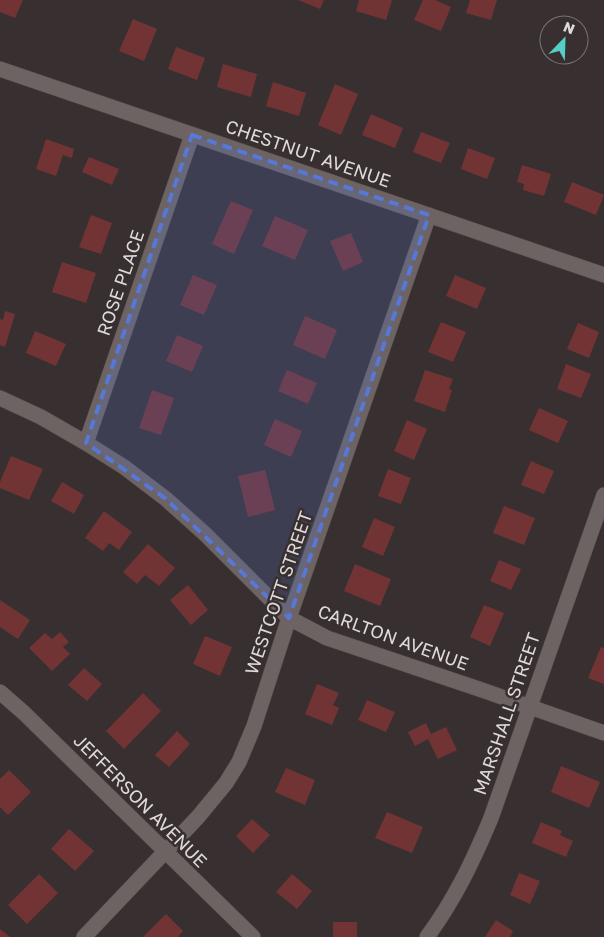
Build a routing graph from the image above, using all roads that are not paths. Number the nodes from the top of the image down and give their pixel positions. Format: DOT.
graph roads {
  1 [pos="0,69"];
  2 [pos="192,135"];
  3 [pos="429,215"];
  4 [pos="604,275"];
  5 [pos="0,398"];
  6 [pos="86,443"];
  7 [pos="604,495"];
  8 [pos="289,618"];
  9 [pos="0,692"];
  10 [pos="530,707"];
  11 [pos="604,733"];
  12 [pos="165,852"];
  13 [pos="84,937"];
  14 [pos="253,937"];
  15 [pos="427,937"];
  1 -- 2 [label="street, CHESTNUT AVENUE"];
  2 -- 3 [label="street, CHESTNUT AVENUE"];
  2 -- 6 [label="street, ROSE PLACE"];
  3 -- 4 [label="street, CHESTNUT AVENUE"];
  3 -- 8 [label="street, WESTCOTT STREET"];
  5 -- 6 [label="street, CARLTON AVENUE"];
  6 -- 8 [label="street, CARLTON AVENUE"];
  7 -- 10 [label="street, MARSHALL STREET"];
  8 -- 10 [label="street, CARLTON AVENUE"];
  8 -- 12 [label="street, WESTCOTT STREET"];
  9 -- 12 [label="street, JEFFERSON AVENUE"];
  10 -- 11 [label="street, CARLTON AVENUE"];
  10 -- 15 [label="street, MARSHALL STREET"];
  12 -- 13 [label="street, WESTCOTT STREET"];
  12 -- 14 [label="street, JEFFERSON AVENUE"];
}
